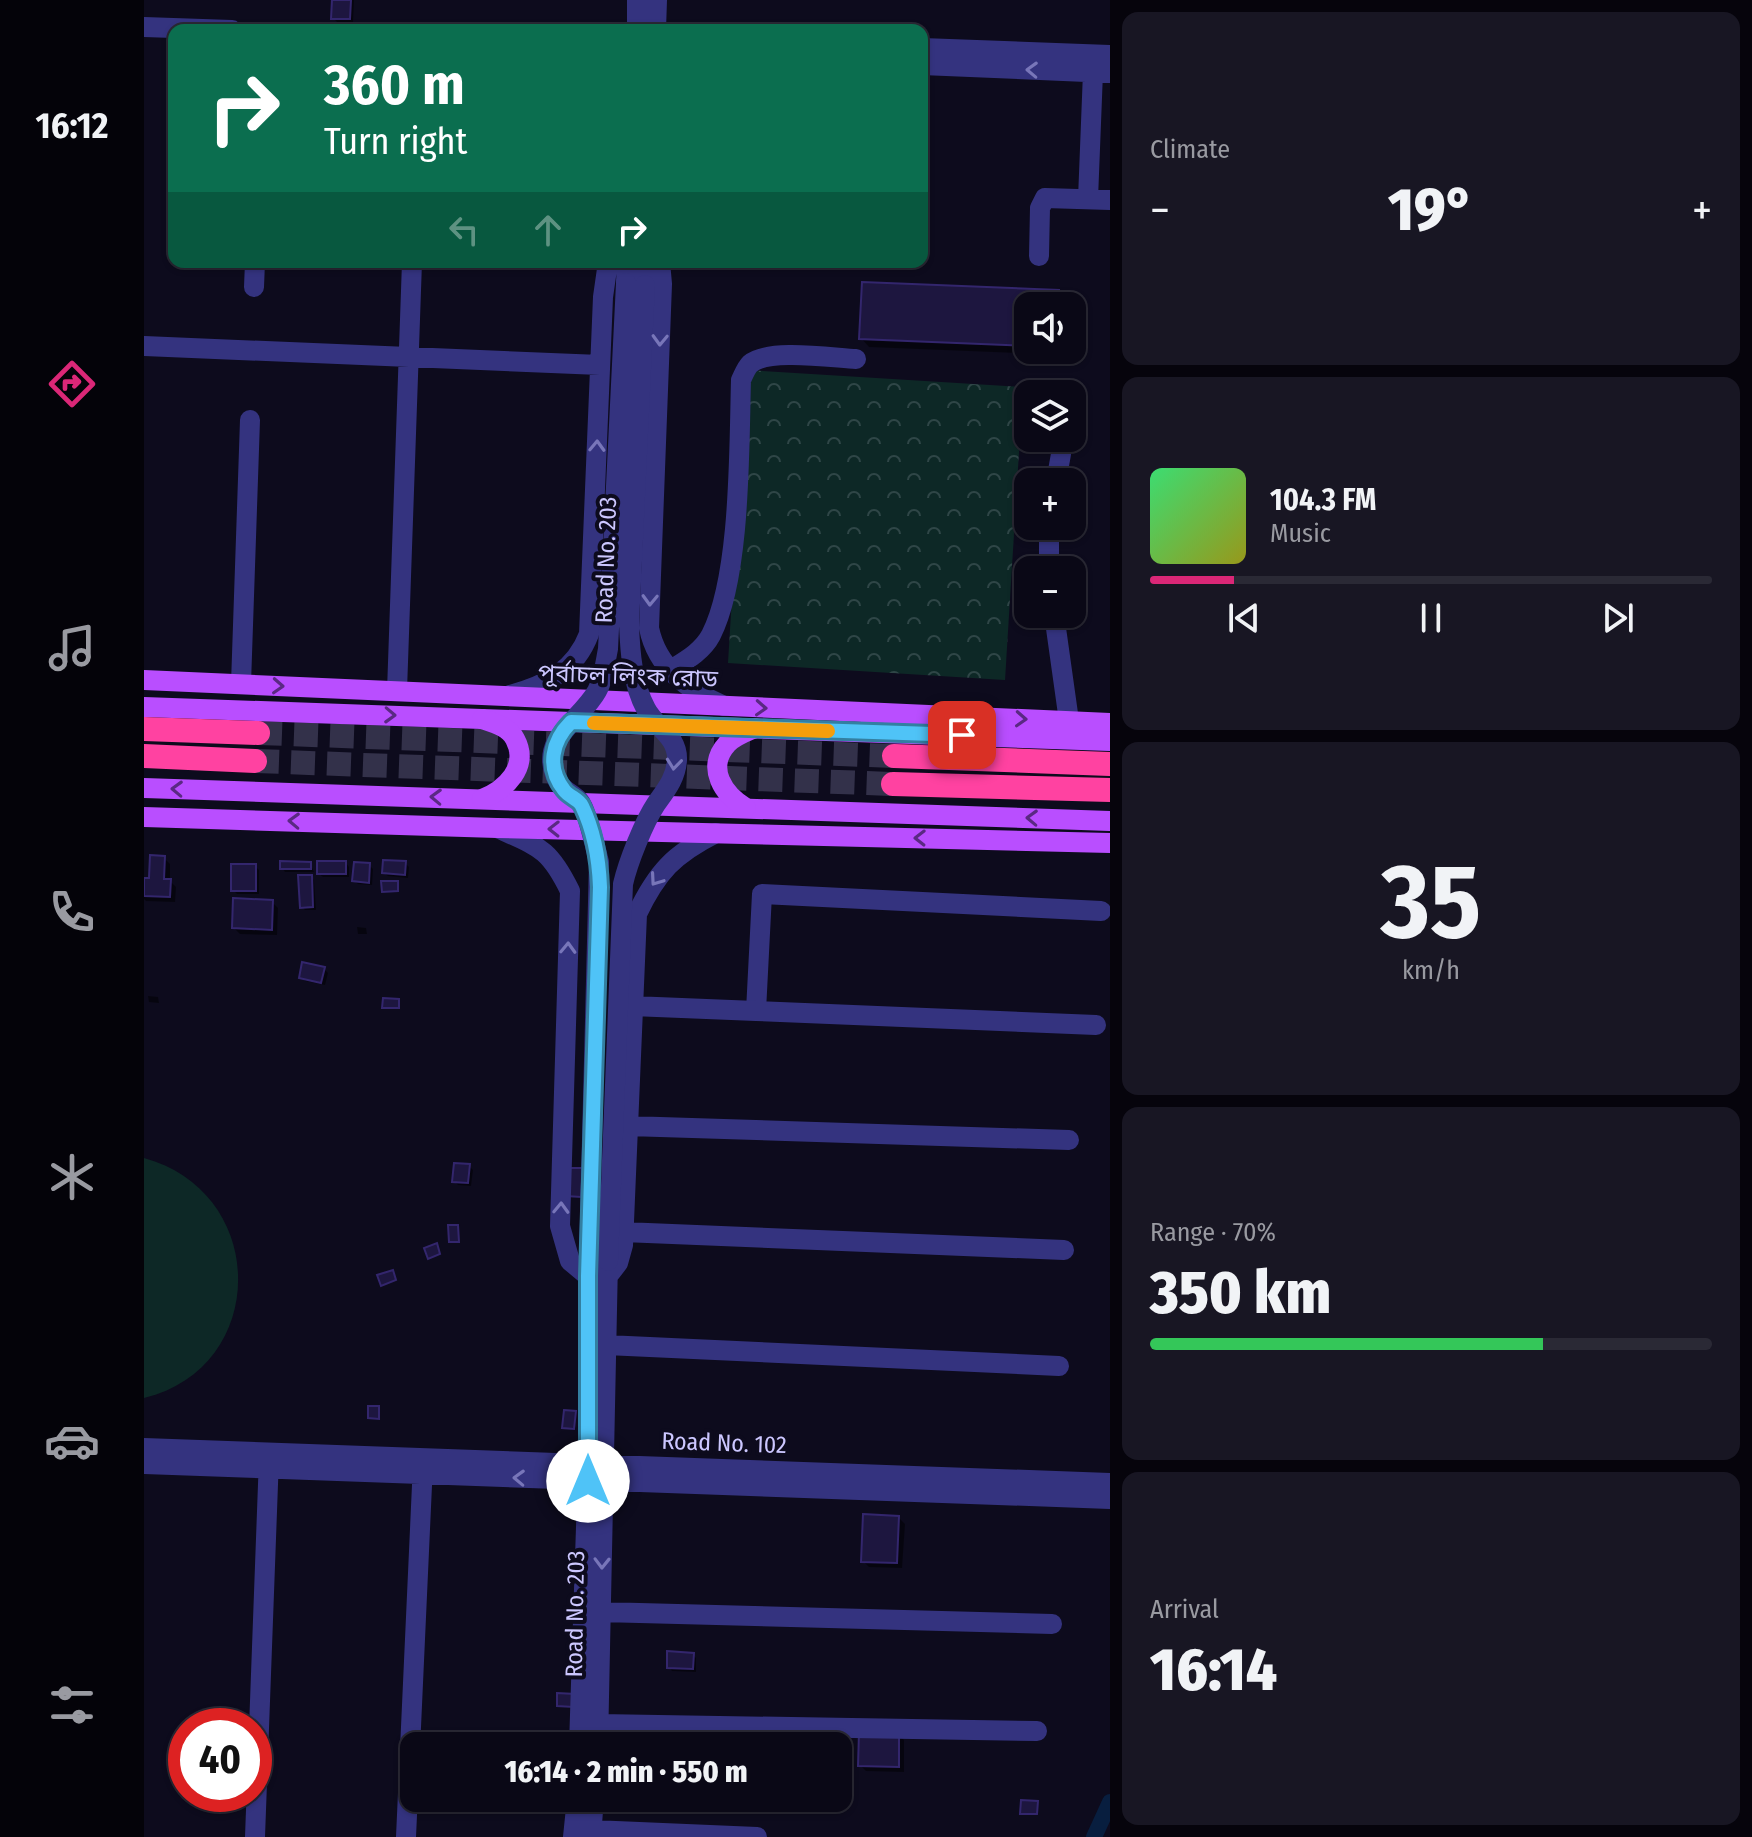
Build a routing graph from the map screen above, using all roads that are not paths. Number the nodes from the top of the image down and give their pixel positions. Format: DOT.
graph roads {
  1 [pos="637,0"];
  2 [pos="657,0"];
  3 [pos="637,24"];
  4 [pos="656,24"];
  5 [pos="144,27"];
  6 [pos="168,28"];
  7 [pos="928,48"];
  8 [pos="1110,55"];
  9 [pos="928,65"];
  10 [pos="1101,72"];
  11 [pos="1088,199"];
  12 [pos="1110,200"];
  13 [pos="1039,256"];
  14 [pos="255,268"];
  15 [pos="412,268"];
  16 [pos="607,268"];
  17 [pos="629,268"];
  18 [pos="643,268"];
  19 [pos="661,268"];
  20 [pos="636,284"];
  21 [pos="254,287"];
  22 [pos="144,346"];
  23 [pos="409,357"];
  24 [pos="856,359"];
  25 [pos="600,365"];
  26 [pos="250,420"];
  27 [pos="1061,454"];
  28 [pos="1058,468"];
  29 [pos="1056,628"];
  30 [pos="669,671"];
  31 [pos="144,680"];
  32 [pos="241,684"];
  33 [pos="397,691"];
  34 [pos="502,697"];
  35 [pos="724,706"];
  36 [pos="144,707"];
  37 [pos="482,719"];
  38 [pos="1069,721"];
  39 [pos="571,722"];
  40 [pos="1110,723"];
  41 [pos="657,725"];
  42 [pos="755,728"];
  43 [pos="144,729"];
  44 [pos="258,733"];
  45 [pos="1110,741"];
  46 [pos="144,756"];
  47 [pos="894,756"];
  48 [pos="255,761"];
  49 [pos="1100,763"];
  50 [pos="893,784"];
  51 [pos="144,788"];
  52 [pos="1100,790"];
  53 [pos="482,799"];
  54 [pos="581,802"];
  55 [pos="656,805"];
  56 [pos="746,808"];
  57 [pos="144,817"];
  58 [pos="1110,821"];
  59 [pos="497,828"];
  60 [pos="716,833"];
  61 [pos="1110,843"];
  62 [pos="1101,911"];
  63 [pos="632,1006"];
  64 [pos="756,1011"];
  65 [pos="1096,1025"];
  66 [pos="628,1126"];
  67 [pos="1069,1140"];
  68 [pos="623,1232"];
  69 [pos="1064,1250"];
  70 [pos="598,1268"];
  71 [pos="606,1345"];
  72 [pos="1059,1366"];
  73 [pos="144,1448"];
  74 [pos="268,1461"];
  75 [pos="144,1464"];
  76 [pos="423,1466"];
  77 [pos="596,1473"];
  78 [pos="1110,1483"];
  79 [pos="1073,1490"];
  80 [pos="1110,1499"];
  81 [pos="601,1612"];
  82 [pos="1052,1624"];
  83 [pos="599,1724"];
  84 [pos="1037,1731"];
  85 [pos="580,1732"];
  86 [pos="599,1732"];
  87 [pos="580,1812"];
  88 [pos="591,1812"];
  89 [pos="586,1835"];
  90 [pos="255,1837"];
  91 [pos="406,1837"];
  92 [pos="757,1837"];
  1 -- 3 [label="street"];
  2 -- 4 [label="street"];
  5 -- 6 [label="street"];
  7 -- 8 [label="street"];
  10 -- 9 [label="street, one-way"];
  10 -- 11 [label="street"];
  11 -- 12 [label="street"];
  11 -- 13 [label="street"];
  14 -- 21 [label="street"];
  15 -- 23 [label="street"];
  16 -- 25 [label="street, Road No. 203"];
  17 -- 20 [label="street, Road No. 203"];
  18 -- 20 [label="street, Road No. 203"];
  19 -- 30 [label="street, Road No. 203, one-way"];
  20 -- 39 [label="street, Road No. 203, bridge"];
  20 -- 41 [label="street, Road No. 203, bridge"];
  22 -- 23 [label="street"];
  23 -- 25 [label="street"];
  23 -- 33 [label="street"];
  24 -- 30 [label="street"];
  34 -- 25 [label="street, Road No. 203, one-way"];
  26 -- 32 [label="street"];
  27 -- 28 [label="street"];
  29 -- 38 [label="street"];
  30 -- 35 [label="street, Road No. 203"];
  31 -- 32 [label="main road, পূর্বাচল লিংক রোড"];
  32 -- 33 [label="main road, পূর্বাচল লিংক রোড, one-way"];
  33 -- 34 [label="main road, পূর্বাচল লিংক রোড"];
  34 -- 35 [label="main road, পূর্বাচল লিংক রোড"];
  35 -- 38 [label="main road, পূর্বাচল লিংক রোড, one-way"];
  36 -- 37 [label="main road, one-way"];
  37 -- 39 [label="main road, bridge"];
  37 -- 53 [label="main road, bridge"];
  38 -- 40 [label="main road, পূর্বাচল লিংক রোড"];
  39 -- 41 [label="main road"];
  39 -- 54 [label="street, Road No. 203, bridge"];
  41 -- 42 [label="main road, bridge"];
  41 -- 55 [label="street, Road No. 203, one-way, bridge"];
  42 -- 45 [label="main road"];
  42 -- 56 [label="main road, bridge"];
  43 -- 44 [label="highway"];
  46 -- 48 [label="highway"];
  47 -- 49 [label="highway"];
  50 -- 52 [label="highway"];
  53 -- 51 [label="main road, one-way"];
  53 -- 54 [label="main road, bridge"];
  54 -- 55 [label="main road"];
  54 -- 70 [label="street, Road No. 203, bridge"];
  55 -- 56 [label="main road"];
  55 -- 70 [label="street, Road No. 203, bridge"];
  58 -- 56 [label="main road, one-way"];
  59 -- 57 [label="main road, one-way"];
  60 -- 59 [label="main road, one-way"];
  70 -- 59 [label="street, one-way"];
  61 -- 60 [label="main road, one-way"];
  60 -- 63 [label="street, one-way"];
  62 -- 64 [label="street"];
  63 -- 64 [label="street"];
  63 -- 66 [label="street"];
  64 -- 65 [label="street"];
  66 -- 67 [label="street"];
  66 -- 68 [label="street"];
  68 -- 69 [label="street"];
  68 -- 70 [label="street"];
  70 -- 71 [label="street, Road No. 203"];
  70 -- 77 [label="street, Road No. 203"];
  71 -- 72 [label="street"];
  71 -- 77 [label="street, Road No. 203"];
  73 -- 74 [label="street, Road No. 102"];
  74 -- 75 [label="street, Road No. 102"];
  74 -- 76 [label="street, Road No. 102"];
  74 -- 90 [label="street"];
  76 -- 77 [label="street, Road No. 102"];
  76 -- 91 [label="street"];
  77 -- 79 [label="street, Road No. 102"];
  77 -- 81 [label="street, Road No. 203, one-way"];
  77 -- 85 [label="street"];
  78 -- 79 [label="street, Road No. 102"];
  79 -- 80 [label="street, Road No. 102"];
  81 -- 82 [label="street"];
  81 -- 83 [label="street, Road No. 203"];
  83 -- 84 [label="street"];
  83 -- 86 [label="street, Road No. 203"];
  87 -- 89 [label="street"];
  88 -- 89 [label="street"];
  89 -- 92 [label="street"];
}
